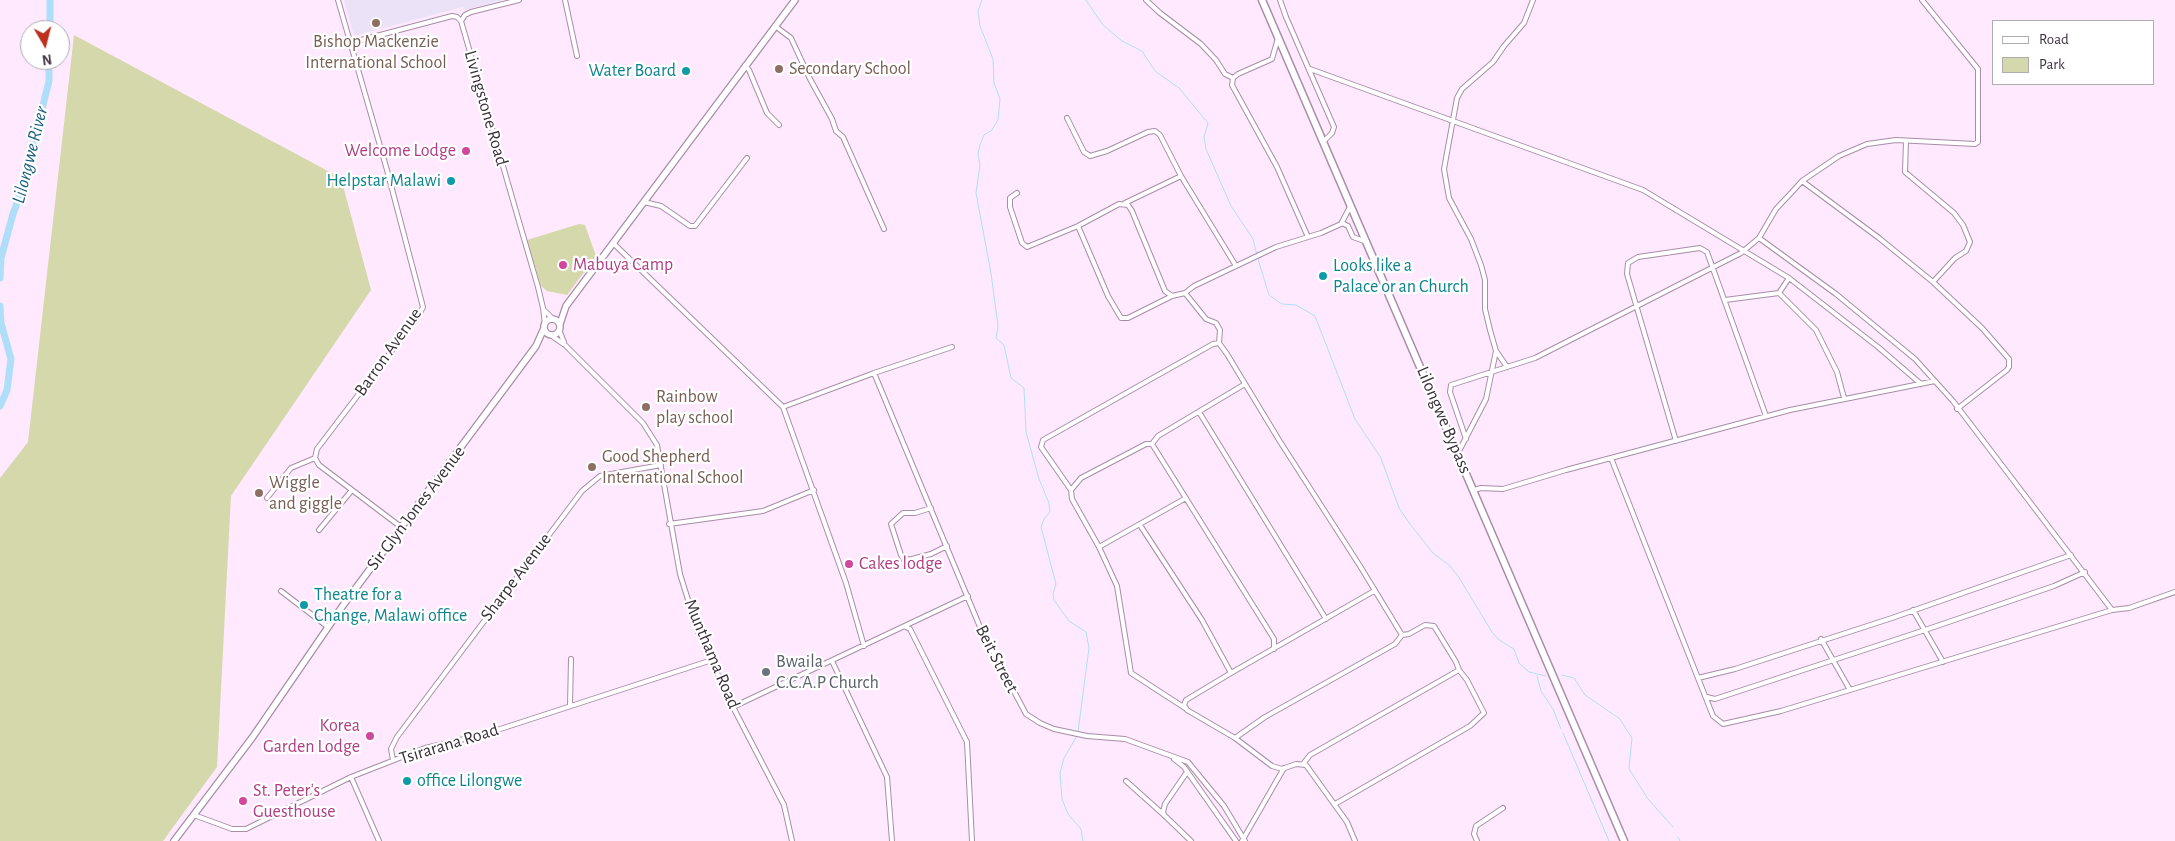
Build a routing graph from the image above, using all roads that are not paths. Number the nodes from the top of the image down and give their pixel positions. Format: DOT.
graph roads {
  1 [pos="338,0"];
  2 [pos="519,0"];
  3 [pos="565,0"];
  4 [pos="795,0"];
  5 [pos="1146,0"];
  6 [pos="1262,0"];
  7 [pos="1280,0"];
  8 [pos="1533,0"];
  9 [pos="1922,0"];
  10 [pos="461,21"];
  11 [pos="775,26"];
  12 [pos="1278,36"];
  13 [pos="350,43"];
  14 [pos="577,56"];
  15 [pos="1280,56"];
  16 [pos="745,66"];
  17 [pos="1310,69"];
  18 [pos="1232,78"];
  19 [pos="1067,118"];
  20 [pos="1453,120"];
  21 [pos="779,125"];
  22 [pos="1324,141"];
  23 [pos="1906,141"];
  24 [pos="747,158"];
  25 [pos="1180,176"];
  26 [pos="1802,182"];
  27 [pos="1017,192"];
  28 [pos="644,202"];
  29 [pos="1125,204"];
  30 [pos="1351,204"];
  31 [pos="1342,223"];
  32 [pos="1078,226"];
  33 [pos="884,229"];
  34 [pos="1308,236"];
  35 [pos="1759,238"];
  36 [pos="1367,242"];
  37 [pos="613,243"];
  38 [pos="1745,250"];
  39 [pos="1236,266"];
  40 [pos="1713,267"];
  41 [pos="1789,278"];
  42 [pos="1933,282"];
  43 [pos="1185,293"];
  44 [pos="1779,293"];
  45 [pos="1172,296"];
  46 [pos="1725,300"];
  47 [pos="566,306"];
  48 [pos="1637,306"];
  49 [pos="543,308"];
  50 [pos="552,318"];
  51 [pos="544,326"];
  52 [pos="560,327"];
  53 [pos="552,336"];
  54 [pos="564,344"];
  55 [pos="1218,344"];
  56 [pos="536,346"];
  57 [pos="952,347"];
  58 [pos="1496,351"];
  59 [pos="1507,367"];
  60 [pos="1493,371"];
  61 [pos="874,372"];
  62 [pos="1935,382"];
  63 [pos="1245,384"];
  64 [pos="1921,384"];
  65 [pos="1844,398"];
  66 [pos="784,407"];
  67 [pos="1957,408"];
  68 [pos="1200,412"];
  69 [pos="1766,416"];
  70 [pos="1466,439"];
  71 [pos="1676,441"];
  72 [pos="1152,444"];
  73 [pos="1458,453"];
  74 [pos="315,458"];
  75 [pos="1611,458"];
  76 [pos="661,465"];
  77 [pos="352,490"];
  78 [pos="814,490"];
  79 [pos="1071,490"];
  80 [pos="1474,490"];
  81 [pos="267,498"];
  82 [pos="1186,498"];
  83 [pos="931,508"];
  84 [pos="670,524"];
  85 [pos="1140,525"];
  86 [pos="401,527"];
  87 [pos="319,530"];
  88 [pos="947,546"];
  89 [pos="1099,546"];
  90 [pos="2071,555"];
  91 [pos="2085,572"];
  92 [pos="281,591"];
  93 [pos="1374,591"];
  94 [pos="2175,592"];
  95 [pos="968,596"];
  96 [pos="1913,610"];
  97 [pos="2112,610"];
  98 [pos="1326,619"];
  99 [pos="328,627"];
  100 [pos="903,627"];
  101 [pos="1925,630"];
  102 [pos="1402,635"];
  103 [pos="1821,639"];
  104 [pos="864,646"];
  105 [pos="1274,649"];
  106 [pos="570,659"];
  107 [pos="712,660"];
  108 [pos="1832,660"];
  109 [pos="832,661"];
  110 [pos="1943,662"];
  111 [pos="1459,670"];
  112 [pos="1231,673"];
  113 [pos="1698,678"];
  114 [pos="1850,690"];
  115 [pos="1707,697"];
  116 [pos="570,706"];
  117 [pos="733,707"];
  118 [pos="1185,708"];
  119 [pos="1235,738"];
  120 [pos="1168,755"];
  121 [pos="393,760"];
  122 [pos="1303,764"];
  123 [pos="1284,768"];
  124 [pos="1187,772"];
  125 [pos="351,777"];
  126 [pos="1126,782"];
  127 [pos="1335,804"];
  128 [pos="1503,808"];
  129 [pos="194,815"];
  130 [pos="1164,815"];
  131 [pos="1244,840"];
  132 [pos="174,841"];
  133 [pos="379,841"];
  134 [pos="792,841"];
  135 [pos="892,841"];
  136 [pos="972,841"];
  137 [pos="1191,841"];
  138 [pos="1236,841"];
  139 [pos="1355,841"];
  140 [pos="1477,841"];
  141 [pos="1624,841"];
  1 -- 13 [label="street"];
  2 -- 10 [label="street"];
  3 -- 14 [label="street"];
  4 -- 11 [label="main road"];
  5 -- 18 [label="street"];
  6 -- 12 [label="main road, Lilongwe Bypass"];
  7 -- 17 [label="street"];
  8 -- 20 [label="street"];
  9 -- 23 [label="street"];
  10 -- 13 [label="street"];
  10 -- 49 [label="street, Livingstone Road"];
  11 -- 16 [label="main road"];
  11 -- 33 [label="street"];
  12 -- 15 [label="main road, Lilongwe Bypass"];
  12 -- 15 [label="street"];
  13 -- 74 [label="street, Barron Avenue"];
  15 -- 18 [label="street"];
  15 -- 22 [label="main road, Lilongwe Bypass"];
  16 -- 21 [label="street"];
  16 -- 28 [label="main road"];
  17 -- 20 [label="street"];
  17 -- 22 [label="street"];
  18 -- 34 [label="street"];
  19 -- 25 [label="street"];
  20 -- 38 [label="street"];
  20 -- 58 [label="street"];
  22 -- 30 [label="main road, Lilongwe Bypass"];
  23 -- 26 [label="street"];
  23 -- 42 [label="street"];
  24 -- 28 [label="street"];
  25 -- 29 [label="street"];
  25 -- 39 [label="street"];
  26 -- 35 [label="street"];
  26 -- 42 [label="street"];
  27 -- 32 [label="street"];
  28 -- 37 [label="main road"];
  29 -- 32 [label="street"];
  29 -- 45 [label="street"];
  30 -- 31 [label="street"];
  30 -- 36 [label="main road, Lilongwe Bypass"];
  31 -- 34 [label="street"];
  31 -- 36 [label="street"];
  32 -- 45 [label="street"];
  34 -- 39 [label="street"];
  35 -- 38 [label="street"];
  35 -- 62 [label="street"];
  36 -- 73 [label="main road, Lilongwe Bypass"];
  37 -- 47 [label="main road"];
  37 -- 66 [label="street"];
  38 -- 40 [label="street"];
  38 -- 41 [label="street"];
  39 -- 43 [label="street"];
  40 -- 46 [label="street"];
  40 -- 48 [label="street"];
  40 -- 48 [label="street"];
  41 -- 44 [label="street"];
  41 -- 64 [label="street"];
  42 -- 67 [label="street"];
  43 -- 45 [label="street"];
  43 -- 55 [label="street"];
  44 -- 46 [label="street"];
  44 -- 65 [label="street"];
  46 -- 69 [label="street"];
  47 -- 50 [label="main road"];
  47 -- 52 [label="main road"];
  48 -- 59 [label="street"];
  48 -- 71 [label="street"];
  49 -- 50 [label="street, Livingstone Road"];
  49 -- 51 [label="street, Livingstone Road"];
  50 -- 51 [label="main road"];
  50 -- 52 [label="main road"];
  51 -- 53 [label="main road"];
  51 -- 56 [label="main road"];
  52 -- 53 [label="main road"];
  52 -- 54 [label="street, Munthama Road"];
  53 -- 54 [label="street, Munthama Road"];
  53 -- 56 [label="main road"];
  54 -- 76 [label="street, Munthama Road"];
  55 -- 63 [label="street"];
  55 -- 79 [label="street"];
  56 -- 86 [label="main road, Sir Glyn Jones Avenue"];
  57 -- 61 [label="street"];
  58 -- 59 [label="street"];
  58 -- 60 [label="street"];
  59 -- 60 [label="street"];
  60 -- 70 [label="street"];
  60 -- 70 [label="street"];
  61 -- 66 [label="street"];
  61 -- 83 [label="street, Beit Street"];
  62 -- 64 [label="street"];
  62 -- 67 [label="street"];
  63 -- 68 [label="street"];
  63 -- 93 [label="street"];
  64 -- 65 [label="street"];
  65 -- 69 [label="street"];
  66 -- 78 [label="street"];
  67 -- 90 [label="street"];
  68 -- 72 [label="street"];
  68 -- 98 [label="street"];
  69 -- 71 [label="street"];
  70 -- 73 [label="street"];
  71 -- 75 [label="street"];
  72 -- 79 [label="street"];
  72 -- 82 [label="street"];
  73 -- 80 [label="main road, Lilongwe Bypass"];
  74 -- 77 [label="street"];
  74 -- 81 [label="street"];
  75 -- 80 [label="street"];
  75 -- 113 [label="street"];
  76 -- 84 [label="street, Munthama Road"];
  76 -- 121 [label="street, Sharpe Avenue"];
  77 -- 86 [label="street"];
  77 -- 87 [label="street"];
  78 -- 84 [label="street"];
  78 -- 104 [label="street"];
  79 -- 89 [label="street"];
  80 -- 141 [label="main road, Lilongwe Bypass"];
  82 -- 85 [label="street"];
  82 -- 105 [label="street"];
  83 -- 88 [label="street, Beit Street"];
  83 -- 88 [label="street"];
  84 -- 107 [label="street, Munthama Road"];
  85 -- 89 [label="street"];
  85 -- 112 [label="street"];
  86 -- 99 [label="main road, Sir Glyn Jones Avenue"];
  88 -- 95 [label="street, Beit Street"];
  89 -- 118 [label="street"];
  90 -- 91 [label="street"];
  90 -- 96 [label="street"];
  91 -- 97 [label="street"];
  91 -- 101 [label="street"];
  92 -- 99 [label="street"];
  93 -- 98 [label="street"];
  93 -- 102 [label="street"];
  94 -- 97 [label="street"];
  95 -- 100 [label="street"];
  95 -- 120 [label="street, Beit Street"];
  96 -- 101 [label="street"];
  96 -- 103 [label="street"];
  97 -- 110 [label="street"];
  98 -- 105 [label="street"];
  99 -- 129 [label="main road, Sir Glyn Jones Avenue"];
  100 -- 104 [label="street"];
  100 -- 136 [label="street"];
  101 -- 108 [label="street"];
  101 -- 110 [label="street"];
  102 -- 111 [label="street"];
  102 -- 119 [label="street"];
  103 -- 108 [label="street"];
  103 -- 113 [label="street"];
  104 -- 109 [label="street"];
  105 -- 112 [label="street"];
  106 -- 116 [label="street"];
  107 -- 116 [label="street, Tsirarana Road"];
  107 -- 117 [label="street, Munthama Road"];
  108 -- 114 [label="street"];
  108 -- 115 [label="street"];
  109 -- 117 [label="street"];
  109 -- 135 [label="street"];
  110 -- 114 [label="street"];
  111 -- 122 [label="street"];
  111 -- 127 [label="street"];
  112 -- 118 [label="street"];
  113 -- 115 [label="street"];
  114 -- 115 [label="street"];
  116 -- 121 [label="street, Tsirarana Road"];
  117 -- 134 [label="street, Munthama Road"];
  118 -- 119 [label="street"];
  119 -- 123 [label="street"];
  120 -- 124 [label="street"];
  120 -- 131 [label="street, Beit Street"];
  121 -- 125 [label="street, Tsirarana Road"];
  122 -- 123 [label="street"];
  122 -- 127 [label="street"];
  123 -- 131 [label="street"];
  124 -- 130 [label="street"];
  124 -- 138 [label="street"];
  125 -- 129 [label="street, Tsirarana Road"];
  125 -- 133 [label="street"];
  126 -- 130 [label="street"];
  127 -- 139 [label="street"];
  128 -- 140 [label="street"];
  129 -- 132 [label="main road, Sir Glyn Jones Avenue"];
  130 -- 137 [label="street"];
}
